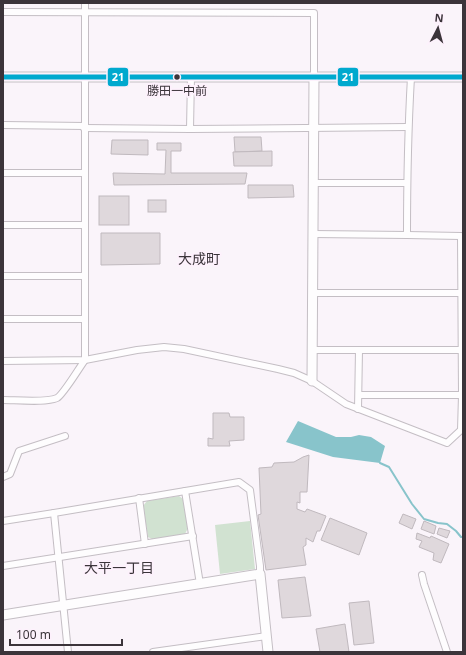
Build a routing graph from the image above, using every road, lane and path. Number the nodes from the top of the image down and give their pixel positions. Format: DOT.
graph roads {
  1 [pos="85,3"];
  2 [pos="3,12"];
  3 [pos="85,12"];
  4 [pos="3,77"];
  5 [pos="85,77"];
  6 [pos="191,77"];
  7 [pos="314,77"];
  8 [pos="411,77"];
  9 [pos="463,77"];
  10 [pos="3,125"];
  11 [pos="85,127"];
  12 [pos="314,127"];
  13 [pos="408,127"];
  14 [pos="190,129"];
  15 [pos="3,173"];
  16 [pos="85,173"];
  17 [pos="313,183"];
  18 [pos="407,183"];
  19 [pos="85,224"];
  20 [pos="3,225"];
  21 [pos="313,234"];
  22 [pos="407,235"];
  23 [pos="3,276"];
  24 [pos="85,276"];
  25 [pos="313,293"];
  26 [pos="461,293"];
  27 [pos="3,319"];
  28 [pos="84,319"];
  29 [pos="313,350"];
  30 [pos="359,350"];
  31 [pos="461,350"];
  32 [pos="85,360"];
  33 [pos="3,361"];
  34 [pos="312,381"];
  35 [pos="358,395"];
  36 [pos="462,395"];
  37 [pos="3,400"];
  38 [pos="358,409"];
  39 [pos="65,436"];
  40 [pos="3,477"];
  41 [pos="185,491"];
  42 [pos="139,498"];
  43 [pos="54,513"];
  44 [pos="3,521"];
  45 [pos="193,536"];
  46 [pos="145,544"];
  47 [pos="58,558"];
  48 [pos="3,566"];
  49 [pos="260,574"];
  50 [pos="422,574"];
  51 [pos="200,584"];
  52 [pos="63,606"];
  53 [pos="3,615"];
  54 [pos="267,636"];
  55 [pos="68,652"];
  56 [pos="153,652"];
  57 [pos="268,652"];
  58 [pos="447,652"];
  1 -- 3 [label="street"];
  2 -- 3 [label="street"];
  3 -- 5 [label="street"];
  3 -- 7 [label="street"];
  4 -- 5 [label="street"];
  5 -- 6 [label="street"];
  5 -- 11 [label="street"];
  6 -- 7 [label="street"];
  6 -- 14 [label="street"];
  7 -- 8 [label="street"];
  7 -- 12 [label="street"];
  8 -- 9 [label="street"];
  8 -- 13 [label="street"];
  10 -- 11 [label="street"];
  11 -- 14 [label="street"];
  11 -- 16 [label="street"];
  12 -- 13 [label="street"];
  12 -- 14 [label="street"];
  12 -- 17 [label="street"];
  13 -- 18 [label="street"];
  15 -- 16 [label="street"];
  16 -- 19 [label="street"];
  17 -- 18 [label="street"];
  17 -- 21 [label="street"];
  18 -- 22 [label="street"];
  19 -- 20 [label="street"];
  19 -- 24 [label="street"];
  21 -- 22 [label="street"];
  21 -- 25 [label="street"];
  22 -- 26 [label="street"];
  23 -- 24 [label="street"];
  24 -- 28 [label="street"];
  25 -- 26 [label="street"];
  25 -- 29 [label="street"];
  26 -- 31 [label="street"];
  27 -- 28 [label="street"];
  28 -- 32 [label="street"];
  29 -- 30 [label="street"];
  29 -- 34 [label="street"];
  30 -- 31 [label="street"];
  30 -- 35 [label="street"];
  31 -- 36 [label="street"];
  32 -- 33 [label="street"];
  32 -- 34 [label="street"];
  32 -- 37 [label="street"];
  34 -- 38 [label="street"];
  35 -- 36 [label="street"];
  35 -- 38 [label="street"];
  36 -- 38 [label="street"];
  39 -- 40 [label="street"];
  41 -- 42 [label="street"];
  41 -- 45 [label="street"];
  41 -- 49 [label="street"];
  42 -- 43 [label="street"];
  42 -- 46 [label="street"];
  43 -- 44 [label="street"];
  43 -- 47 [label="street"];
  45 -- 46 [label="street"];
  45 -- 51 [label="street"];
  46 -- 47 [label="street"];
  47 -- 48 [label="street"];
  47 -- 52 [label="street"];
  49 -- 51 [label="street"];
  49 -- 54 [label="street"];
  50 -- 58 [label="street"];
  51 -- 52 [label="street"];
  52 -- 53 [label="street"];
  52 -- 55 [label="street"];
  54 -- 56 [label="street"];
  54 -- 57 [label="street"];
}
